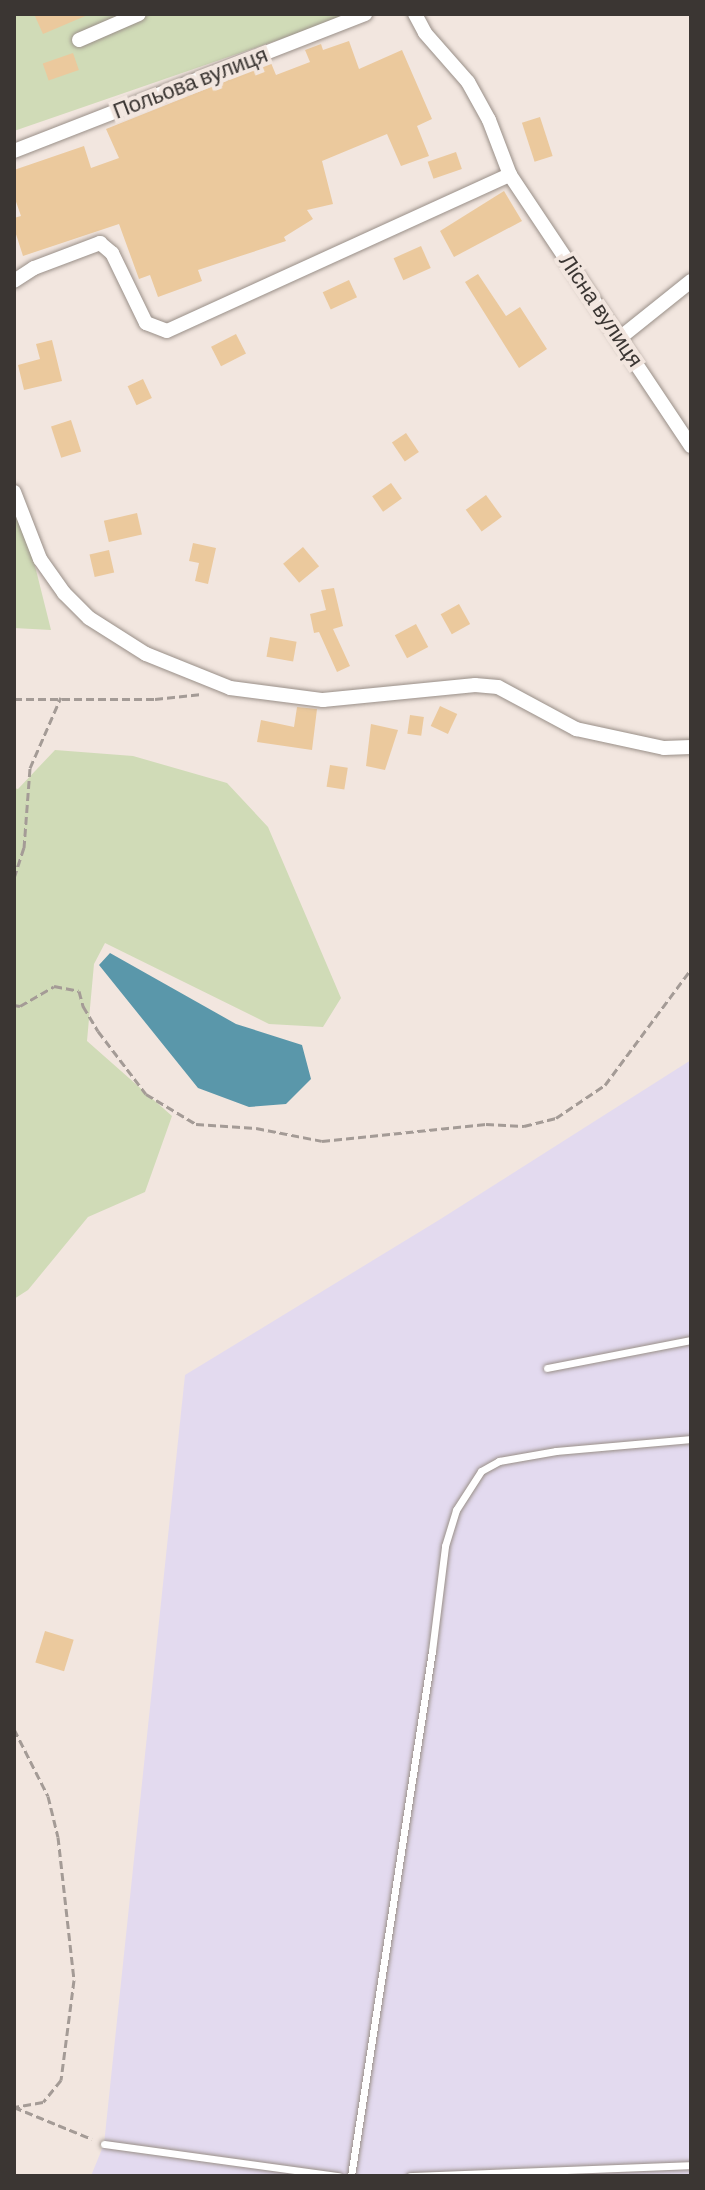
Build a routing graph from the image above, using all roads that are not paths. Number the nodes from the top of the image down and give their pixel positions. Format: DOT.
graph roads {
  1 [pos="139,14"];
  2 [pos="365,14"];
  3 [pos="415,14"];
  4 [pos="79,40"];
  5 [pos="14,151"];
  6 [pos="510,175"];
  7 [pos="14,281"];
  8 [pos="691,281"];
  9 [pos="621,337"];
  10 [pos="691,446"];
  11 [pos="14,492"];
  12 [pos="691,747"];
  13 [pos="691,1340"];
  14 [pos="547,1368"];
  15 [pos="691,1439"];
  16 [pos="104,2144"];
  17 [pos="691,2165"];
  18 [pos="339,2176"];
  19 [pos="351,2176"];
  20 [pos="410,2176"];
  1 -- 4 [label="street"];
  2 -- 5 [label="street, Польова вулиця"];
  3 -- 6 [label="street, Лісна вулиця"];
  6 -- 7 [label="street"];
  6 -- 9 [label="street, Лісна вулиця"];
  8 -- 9 [label="street"];
  9 -- 10 [label="street, Лісна вулиця"];
  11 -- 12 [label="street"];
  13 -- 14 [label="lane"];
  15 -- 19 [label="lane"];
  16 -- 18 [label="lane"];
  17 -- 20 [label="lane"];
}
